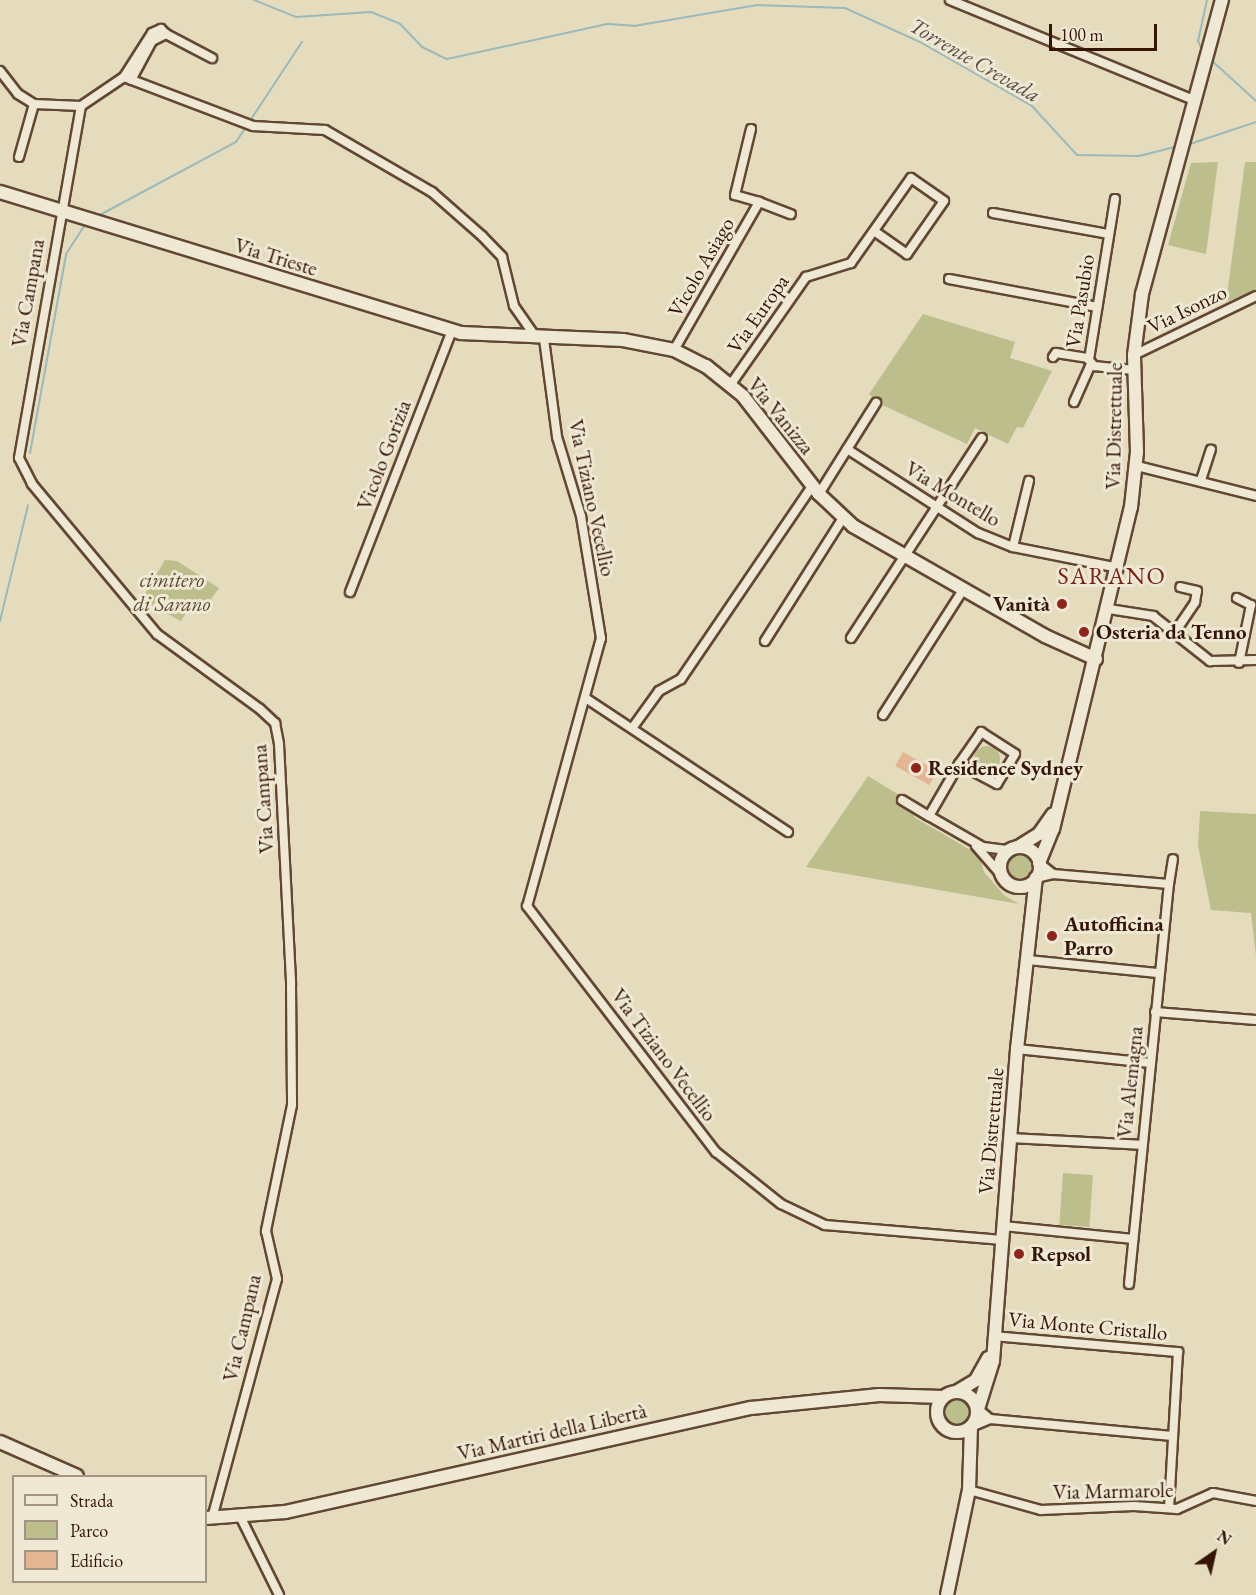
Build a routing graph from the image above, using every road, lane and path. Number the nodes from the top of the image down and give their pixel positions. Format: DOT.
graph roads {
  1 [pos="950,0"];
  2 [pos="1222,0"];
  3 [pos="212,58"];
  4 [pos="0,71"];
  5 [pos="128,78"];
  6 [pos="1194,100"];
  7 [pos="34,104"];
  8 [pos="81,106"];
  9 [pos="751,129"];
  10 [pos="19,157"];
  11 [pos="0,192"];
  12 [pos="1115,199"];
  13 [pos="759,202"];
  14 [pos="61,210"];
  15 [pos="993,213"];
  16 [pos="791,214"];
  17 [pos="874,231"];
  18 [pos="1109,234"];
  19 [pos="949,279"];
  20 [pos="1256,296"];
  21 [pos="1097,307"];
  22 [pos="452,330"];
  23 [pos="540,339"];
  24 [pos="674,350"];
  25 [pos="1134,355"];
  26 [pos="1053,357"];
  27 [pos="1090,361"];
  28 [pos="1134,370"];
  29 [pos="731,384"];
  30 [pos="1074,402"];
  31 [pos="876,403"];
  32 [pos="982,438"];
  33 [pos="847,449"];
  34 [pos="1211,450"];
  35 [pos="1137,466"];
  36 [pos="1201,480"];
  37 [pos="1029,481"];
  38 [pos="817,488"];
  39 [pos="1256,496"];
  40 [pos="937,508"];
  41 [pos="843,518"];
  42 [pos="1013,547"];
  43 [pos="905,557"];
  44 [pos="1119,568"];
  45 [pos="1180,587"];
  46 [pos="963,590"];
  47 [pos="350,592"];
  48 [pos="1237,598"];
  49 [pos="1108,609"];
  50 [pos="1176,632"];
  51 [pos="851,638"];
  52 [pos="765,641"];
  53 [pos="1096,659"];
  54 [pos="1256,660"];
  55 [pos="1239,663"];
  56 [pos="587,699"];
  57 [pos="883,715"];
  58 [pos="633,727"];
  59 [pos="958,764"];
  60 [pos="902,800"];
  61 [pos="1060,800"];
  62 [pos="929,816"];
  63 [pos="788,832"];
  64 [pos="971,842"];
  65 [pos="1014,849"];
  66 [pos="1173,859"];
  67 [pos="1039,863"];
  68 [pos="1053,874"];
  69 [pos="1001,875"];
  70 [pos="1036,878"];
  71 [pos="1169,885"];
  72 [pos="1020,887"];
  73 [pos="1032,923"];
  74 [pos="1027,960"];
  75 [pos="1158,973"];
  76 [pos="1155,1012"];
  77 [pos="1256,1020"];
  78 [pos="1017,1049"];
  79 [pos="1149,1063"];
  80 [pos="1010,1138"];
  81 [pos="1141,1145"];
  82 [pos="1003,1226"];
  83 [pos="1133,1239"];
  84 [pos="1002,1240"];
  85 [pos="1129,1284"];
  86 [pos="994,1339"];
  87 [pos="958,1391"];
  88 [pos="908,1397"];
  89 [pos="943,1397"];
  90 [pos="978,1408"];
  91 [pos="937,1417"];
  92 [pos="990,1419"];
  93 [pos="971,1427"];
  94 [pos="951,1432"];
  95 [pos="1173,1436"];
  96 [pos="0,1442"];
  97 [pos="971,1464"];
  98 [pos="75,1475"];
  99 [pos="969,1490"];
  100 [pos="1256,1501"];
  101 [pos="1169,1508"];
  102 [pos="209,1518"];
  103 [pos="241,1518"];
  104 [pos="279,1595"];
  105 [pos="947,1595"];
  1 -- 6 [label="street"];
  2 -- 6 [label="street, Via Distrettuale"];
  3 -- 5 [label="street"];
  4 -- 7 [label="street"];
  5 -- 8 [label="street"];
  5 -- 23 [label="street, Via Tiziano Vecellio"];
  6 -- 25 [label="street, Via Distrettuale"];
  7 -- 8 [label="street"];
  7 -- 10 [label="street"];
  8 -- 14 [label="street, Via Campana"];
  9 -- 13 [label="street, Vicolo Asiago"];
  11 -- 14 [label="street, Via Trieste"];
  12 -- 18 [label="street, Via Pasubio"];
  13 -- 16 [label="street, Vicolo Asiago"];
  13 -- 24 [label="street, Vicolo Asiago"];
  14 -- 22 [label="street, Via Trieste"];
  14 -- 102 [label="street, Via Campana"];
  15 -- 18 [label="street"];
  17 -- 17 [label="street, Via Europa"];
  17 -- 29 [label="street, Via Europa"];
  18 -- 21 [label="street, Via Pasubio"];
  19 -- 21 [label="street"];
  20 -- 25 [label="street, Via Isonzo"];
  21 -- 27 [label="street, Via Pasubio"];
  22 -- 23 [label="street, Via Trieste"];
  22 -- 47 [label="street, Vicolo Gorizia"];
  23 -- 24 [label="street, Via Vanizza"];
  23 -- 56 [label="street, Via Tiziano Vecellio"];
  24 -- 29 [label="street, Via Vanizza"];
  25 -- 28 [label="street, Via Distrettuale"];
  26 -- 27 [label="street"];
  27 -- 28 [label="street, Via Pasubio"];
  27 -- 30 [label="street"];
  28 -- 35 [label="street, Via Distrettuale"];
  29 -- 38 [label="street, Via Vanizza"];
  31 -- 33 [label="street"];
  32 -- 40 [label="street"];
  33 -- 38 [label="street"];
  33 -- 40 [label="street, Via Montello"];
  34 -- 36 [label="street"];
  35 -- 36 [label="street"];
  35 -- 44 [label="street, Via Distrettuale"];
  36 -- 39 [label="street"];
  37 -- 42 [label="street"];
  38 -- 41 [label="street, Via Vanizza"];
  38 -- 58 [label="street, Via Vanizza"];
  40 -- 42 [label="street, Via Montello"];
  40 -- 43 [label="street"];
  41 -- 43 [label="street, Via Vanizza"];
  41 -- 52 [label="street"];
  42 -- 44 [label="street, Via Montello"];
  43 -- 46 [label="street, Via Vanizza"];
  43 -- 51 [label="street"];
  44 -- 49 [label="street, Via Distrettuale"];
  45 -- 50 [label="street"];
  46 -- 53 [label="street, Via Vanizza"];
  46 -- 57 [label="street"];
  48 -- 55 [label="street"];
  49 -- 50 [label="street"];
  49 -- 53 [label="street, Via Distrettuale"];
  50 -- 55 [label="street"];
  53 -- 61 [label="street, Via Distrettuale"];
  54 -- 55 [label="street"];
  56 -- 58 [label="street"];
  56 -- 84 [label="street, Via Tiziano Vecellio"];
  58 -- 63 [label="street"];
  59 -- 59 [label="street"];
  59 -- 62 [label="street"];
  60 -- 62 [label="street"];
  61 -- 65 [label="street"];
  61 -- 67 [label="street"];
  62 -- 64 [label="street"];
  64 -- 65 [label="street"];
  64 -- 69 [label="street"];
  65 -- 67 [label="street"];
  65 -- 69 [label="street"];
  66 -- 71 [label="street, Via Alemagna"];
  67 -- 68 [label="street"];
  67 -- 70 [label="street"];
  68 -- 70 [label="street"];
  68 -- 71 [label="street"];
  69 -- 72 [label="street"];
  70 -- 72 [label="street"];
  70 -- 73 [label="street, Via Distrettuale"];
  71 -- 75 [label="street, Via Alemagna"];
  72 -- 73 [label="street"];
  73 -- 74 [label="street, Via Distrettuale"];
  74 -- 75 [label="street"];
  74 -- 78 [label="street, Via Distrettuale"];
  75 -- 76 [label="street, Via Alemagna"];
  76 -- 77 [label="street"];
  76 -- 79 [label="street, Via Alemagna"];
  78 -- 79 [label="street"];
  78 -- 80 [label="street, Via Distrettuale"];
  79 -- 81 [label="street, Via Alemagna"];
  80 -- 81 [label="street"];
  80 -- 82 [label="street, Via Distrettuale"];
  81 -- 83 [label="street, Via Alemagna"];
  82 -- 83 [label="street"];
  82 -- 84 [label="street, Via Distrettuale"];
  83 -- 85 [label="street, Via Alemagna"];
  84 -- 86 [label="street, Via Distrettuale"];
  86 -- 87 [label="street, Via Distrettuale"];
  86 -- 90 [label="street, Via Distrettuale"];
  86 -- 95 [label="street, Via Monte Cristallo"];
  87 -- 89 [label="street, Via Distrettuale"];
  87 -- 90 [label="street"];
  88 -- 89 [label="street, Via Martiri della Libertà"];
  88 -- 91 [label="street"];
  88 -- 103 [label="street, Via Martiri della Libertà"];
  89 -- 91 [label="street"];
  90 -- 92 [label="street"];
  90 -- 93 [label="street, Via Distrettuale"];
  91 -- 94 [label="street"];
  92 -- 93 [label="street"];
  92 -- 95 [label="street"];
  93 -- 94 [label="street"];
  93 -- 97 [label="street, Via Distrettuale"];
  94 -- 97 [label="street"];
  95 -- 101 [label="street"];
  96 -- 98 [label="street"];
  97 -- 99 [label="street, Via Distrettuale"];
  99 -- 101 [label="street, Via Marmarole"];
  99 -- 105 [label="street, Via Distrettuale"];
  100 -- 101 [label="street, Via Marmarole"];
  102 -- 103 [label="street, Via Martiri della Libertà"];
  103 -- 104 [label="street"];
}
